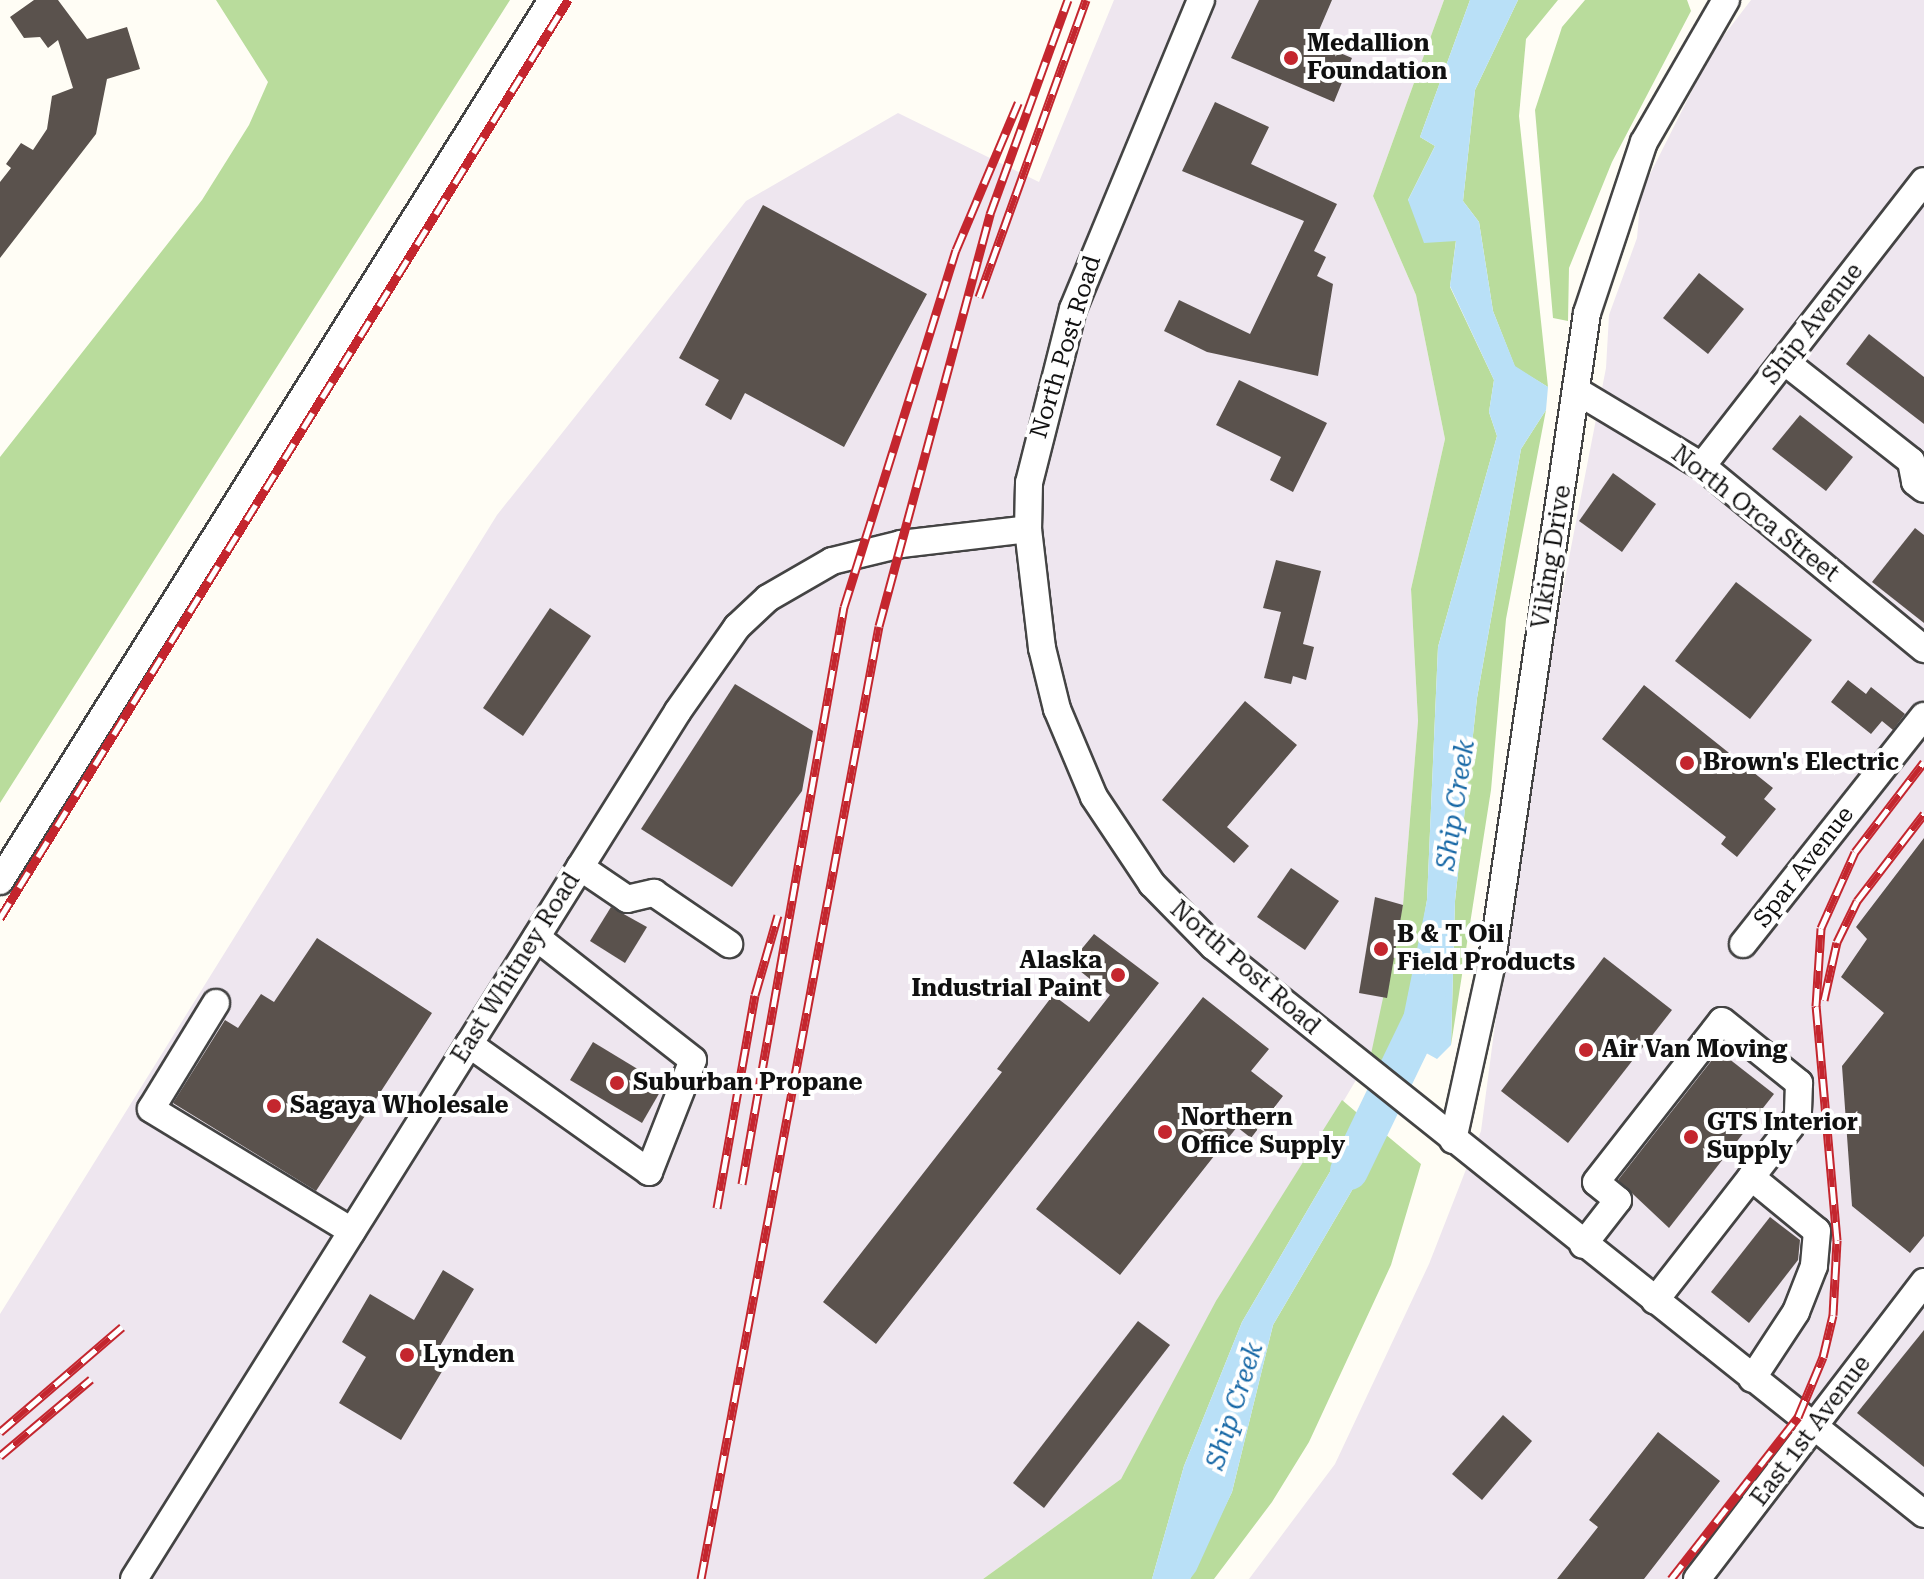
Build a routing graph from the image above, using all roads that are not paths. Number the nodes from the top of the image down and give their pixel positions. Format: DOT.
graph roads {
  1 [pos="552,0"];
  2 [pos="1201,0"];
  3 [pos="1726,0"];
  4 [pos="1924,181"];
  5 [pos="1784,361"];
  6 [pos="1577,391"];
  7 [pos="1702,466"];
  8 [pos="1924,489"];
  9 [pos="1028,529"];
  10 [pos="1924,649"];
  11 [pos="1924,716"];
  12 [pos="580,867"];
  13 [pos="0,881"];
  14 [pos="536,937"];
  15 [pos="729,944"];
  16 [pos="1743,944"];
  17 [pos="216,1003"];
  18 [pos="469,1044"];
  19 [pos="1453,1140"];
  20 [pos="1751,1177"];
  21 [pos="352,1231"];
  22 [pos="1583,1245"];
  23 [pos="1924,1282"];
  24 [pos="1655,1301"];
  25 [pos="1752,1379"];
  26 [pos="1813,1429"];
  27 [pos="1924,1514"];
  28 [pos="134,1579"];
  29 [pos="1697,1579"];
  1 -- 13 [label="street"];
  2 -- 9 [label="street, North Post Road"];
  3 -- 6 [label="street, Viking Drive"];
  4 -- 5 [label="street, Ship Avenue"];
  5 -- 7 [label="street, Ship Avenue"];
  5 -- 8 [label="street"];
  6 -- 7 [label="street, North Orca Street"];
  6 -- 19 [label="street, Viking Drive"];
  7 -- 10 [label="street, North Orca Street"];
  9 -- 12 [label="street, East Whitney Road"];
  9 -- 19 [label="street, North Post Road"];
  11 -- 16 [label="street, Spar Avenue"];
  12 -- 14 [label="street, East Whitney Road"];
  12 -- 15 [label="street"];
  14 -- 18 [label="street, East Whitney Road"];
  14 -- 18 [label="street"];
  17 -- 21 [label="street"];
  18 -- 21 [label="street, East Whitney Road"];
  19 -- 22 [label="street, North Post Road"];
  20 -- 22 [label="street"];
  20 -- 24 [label="street"];
  20 -- 25 [label="street"];
  21 -- 28 [label="street, East Whitney Road"];
  22 -- 24 [label="street, North Post Road"];
  23 -- 26 [label="street, East 1st Avenue"];
  24 -- 25 [label="street, North Post Road"];
  25 -- 26 [label="street, North Post Road"];
  26 -- 27 [label="street, North Post Road"];
  26 -- 29 [label="street, East 1st Avenue"];
}
